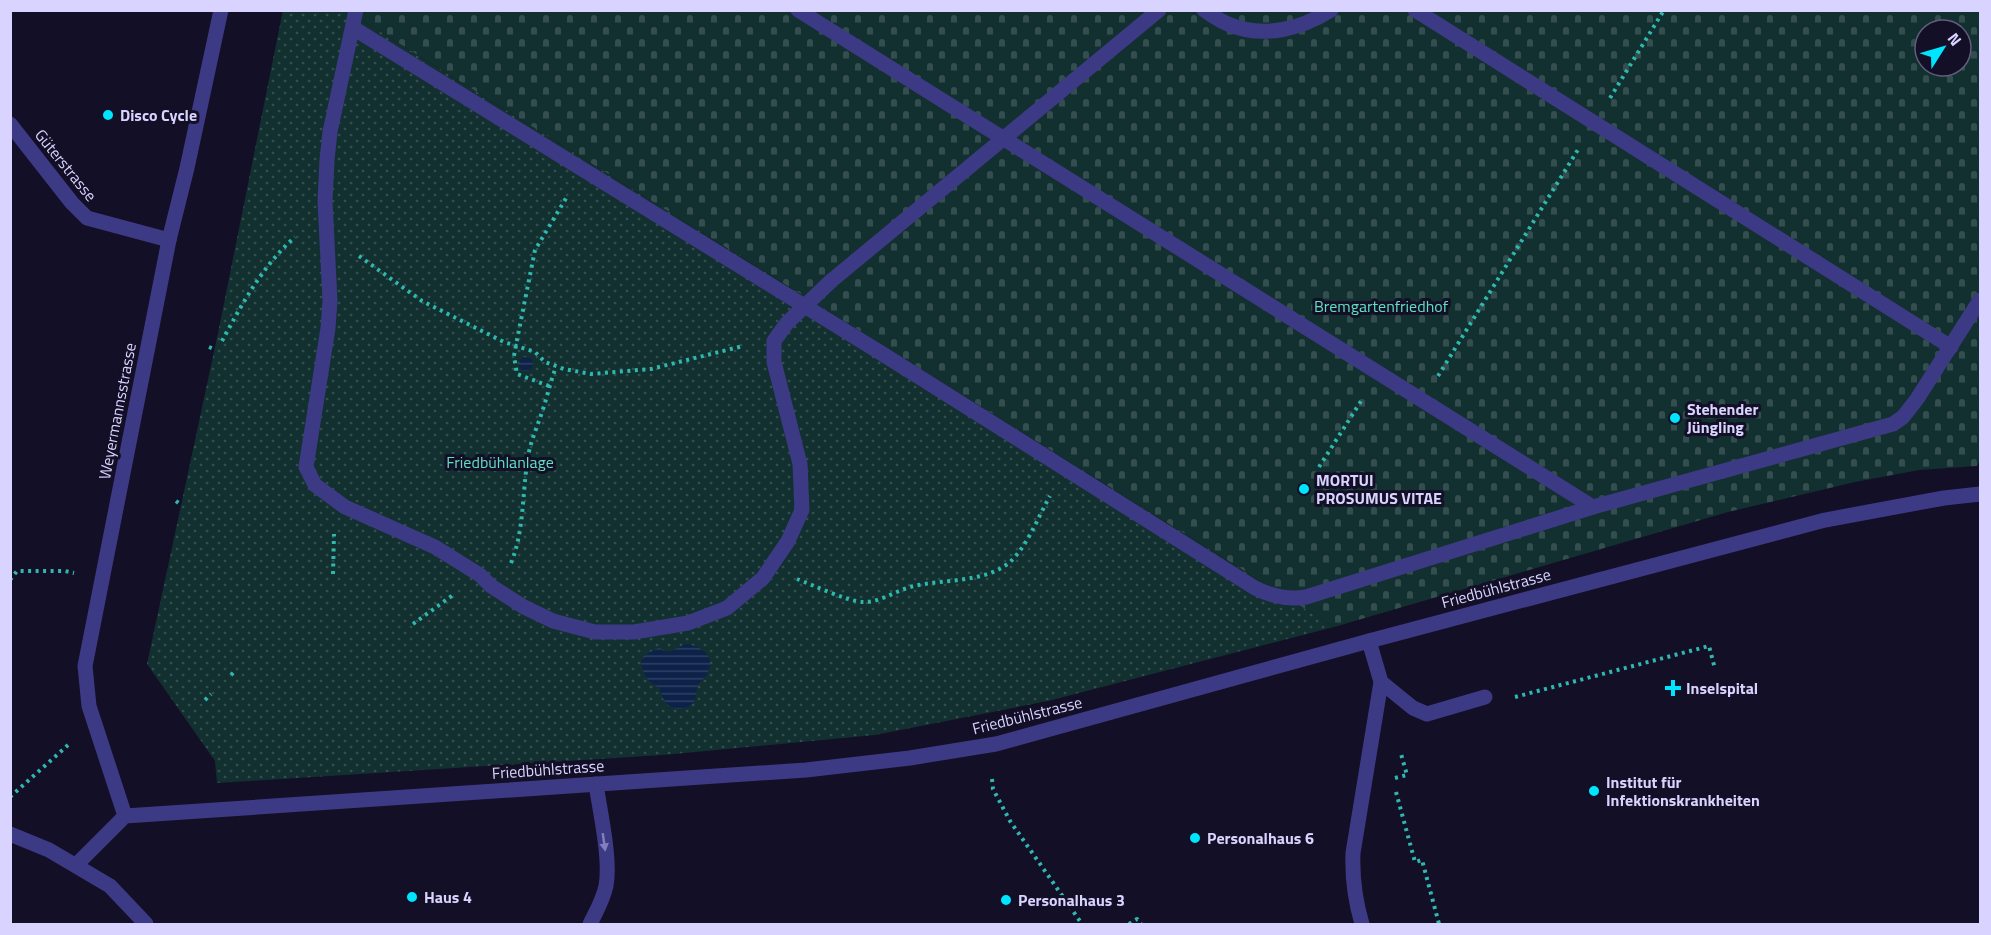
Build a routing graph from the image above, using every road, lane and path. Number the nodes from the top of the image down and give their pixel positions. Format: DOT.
graph roads {
  1 [pos="221,10"];
  2 [pos="356,10"];
  3 [pos="798,10"];
  4 [pos="1159,10"];
  5 [pos="1204,10"];
  6 [pos="1331,10"];
  7 [pos="1415,10"];
  8 [pos="1664,10"];
  9 [pos="353,28"];
  10 [pos="10,123"];
  11 [pos="1595,123"];
  12 [pos="1003,138"];
  13 [pos="584,170"];
  14 [pos="326,226"];
  15 [pos="169,240"];
  16 [pos="1980,300"];
  17 [pos="805,306"];
  18 [pos="778,335"];
  19 [pos="222,341"];
  20 [pos="516,345"];
  21 [pos="1951,346"];
  22 [pos="556,367"];
  23 [pos="1378,375"];
  24 [pos="549,386"];
  25 [pos="1422,402"];
  26 [pos="1319,466"];
  27 [pos="1065,469"];
  28 [pos="1980,494"];
  29 [pos="176,501"];
  30 [pos="181,505"];
  31 [pos="1593,507"];
  32 [pos="769,570"];
  33 [pos="74,573"];
  34 [pos="10,580"];
  35 [pos="486,580"];
  36 [pos="413,624"];
  37 [pos="1369,641"];
  38 [pos="1715,669"];
  39 [pos="236,670"];
  40 [pos="231,675"];
  41 [pos="1381,682"];
  42 [pos="211,694"];
  43 [pos="1480,698"];
  44 [pos="205,700"];
  45 [pos="94,723"];
  46 [pos="992,779"];
  47 [pos="1394,783"];
  48 [pos="596,784"];
  49 [pos="10,797"];
  50 [pos="125,816"];
  51 [pos="10,834"];
  52 [pos="76,865"];
  53 [pos="146,924"];
  54 [pos="590,924"];
  55 [pos="1082,924"];
  56 [pos="1129,924"];
  57 [pos="1141,924"];
  58 [pos="1362,924"];
  59 [pos="1439,924"];
  1 -- 15 [label="street, Weyermannsstrasse"];
  2 -- 9 [label="street"];
  3 -- 12 [label="street"];
  4 -- 12 [label="street"];
  5 -- 6 [label="street"];
  7 -- 11 [label="street"];
  8 -- 11 [label="path"];
  9 -- 13 [label="street"];
  9 -- 14 [label="street"];
  10 -- 15 [label="street, Güterstrasse"];
  11 -- 21 [label="street"];
  11 -- 25 [label="path"];
  12 -- 17 [label="street"];
  12 -- 23 [label="street"];
  13 -- 17 [label="street"];
  13 -- 20 [label="path"];
  14 -- 19 [label="path"];
  14 -- 20 [label="path"];
  14 -- 35 [label="street"];
  15 -- 45 [label="street, Weyermannsstrasse"];
  16 -- 21 [label="street"];
  17 -- 18 [label="street"];
  17 -- 27 [label="street"];
  18 -- 22 [label="path"];
  18 -- 32 [label="street"];
  20 -- 22 [label="path"];
  20 -- 24 [label="path"];
  21 -- 31 [label="street"];
  22 -- 24 [label="path"];
  23 -- 25 [label="street"];
  23 -- 26 [label="path"];
  24 -- 35 [label="path"];
  25 -- 31 [label="street"];
  27 -- 31 [label="street"];
  27 -- 32 [label="path"];
  28 -- 37 [label="street, Friedbühlstrasse"];
  29 -- 30 [label="path"];
  32 -- 35 [label="street"];
  33 -- 34 [label="path"];
  35 -- 36 [label="path"];
  37 -- 41 [label="street"];
  37 -- 48 [label="street, Friedbühlstrasse"];
  38 -- 43 [label="path"];
  39 -- 40 [label="path"];
  41 -- 43 [label="street"];
  41 -- 58 [label="street"];
  42 -- 44 [label="path"];
  45 -- 49 [label="path"];
  45 -- 50 [label="street, Weyermannsstrasse"];
  46 -- 55 [label="path"];
  47 -- 59 [label="path"];
  48 -- 50 [label="street, Friedbühlstrasse"];
  48 -- 54 [label="street, one-way"];
  50 -- 52 [label="street"];
  51 -- 52 [label="street"];
  52 -- 53 [label="street"];
  56 -- 57 [label="path"];
}
